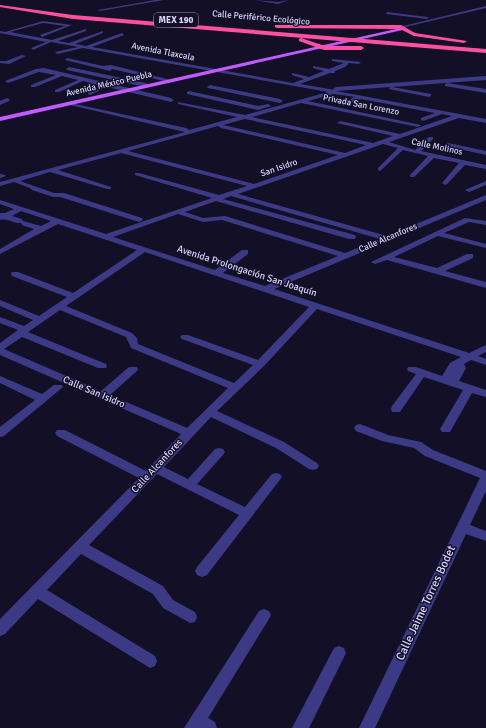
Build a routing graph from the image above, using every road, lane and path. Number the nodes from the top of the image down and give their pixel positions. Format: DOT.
graph roads {
  1 [pos="0,0"];
  2 [pos="159,0"];
  3 [pos="256,0"];
  4 [pos="287,0"];
  5 [pos="0,6"];
  6 [pos="486,8"];
  7 [pos="387,13"];
  8 [pos="108,15"];
  9 [pos="439,18"];
  10 [pos="52,23"];
  11 [pos="271,26"];
  12 [pos="403,27"];
  13 [pos="18,29"];
  14 [pos="84,30"];
  15 [pos="234,30"];
  16 [pos="31,31"];
  17 [pos="5,32"];
  18 [pos="101,32"];
  19 [pos="122,34"];
  20 [pos="22,35"];
  21 [pos="42,36"];
  22 [pos="0,37"];
  23 [pos="11,39"];
  24 [pos="49,43"];
  25 [pos="474,43"];
  26 [pos="486,44"];
  27 [pos="72,47"];
  28 [pos="84,47"];
  29 [pos="318,47"];
  30 [pos="486,51"];
  31 [pos="57,53"];
  32 [pos="24,56"];
  33 [pos="77,57"];
  34 [pos="334,60"];
  35 [pos="0,62"];
  36 [pos="348,62"];
  37 [pos="359,63"];
  38 [pos="44,64"];
  39 [pos="50,65"];
  40 [pos="315,67"];
  41 [pos="65,68"];
  42 [pos="212,70"];
  43 [pos="331,71"];
  44 [pos="338,73"];
  45 [pos="62,74"];
  46 [pos="294,74"];
  47 [pos="250,76"];
  48 [pos="486,78"];
  49 [pos="310,79"];
  50 [pos="84,80"];
  51 [pos="168,80"];
  52 [pos="8,81"];
  53 [pos="321,82"];
  54 [pos="264,84"];
  55 [pos="486,84"];
  56 [pos="107,85"];
  57 [pos="146,85"];
  58 [pos="294,85"];
  59 [pos="424,85"];
  60 [pos="33,86"];
  61 [pos="456,86"];
  62 [pos="210,87"];
  63 [pos="385,87"];
  64 [pos="124,90"];
  65 [pos="432,91"];
  66 [pos="486,91"];
  67 [pos="57,92"];
  68 [pos="323,92"];
  69 [pos="90,93"];
  70 [pos="189,93"];
  71 [pos="361,97"];
  72 [pos="7,100"];
  73 [pos="171,100"];
  74 [pos="197,100"];
  75 [pos="301,102"];
  76 [pos="386,102"];
  77 [pos="0,103"];
  78 [pos="68,103"];
  79 [pos="180,103"];
  80 [pos="216,104"];
  81 [pos="343,104"];
  82 [pos="188,105"];
  83 [pos="276,106"];
  84 [pos="376,106"];
  85 [pos="413,107"];
  86 [pos="208,109"];
  87 [pos="236,109"];
  88 [pos="402,111"];
  89 [pos="441,112"];
  90 [pos="228,114"];
  91 [pos="458,116"];
  92 [pos="244,117"];
  93 [pos="0,119"];
  94 [pos="423,119"];
  95 [pos="486,121"];
  96 [pos="340,123"];
  97 [pos="418,125"];
  98 [pos="221,126"];
  99 [pos="186,130"];
  100 [pos="401,136"];
  101 [pos="431,138"];
  102 [pos="384,142"];
  103 [pos="374,145"];
  104 [pos="448,145"];
  105 [pos="402,148"];
  106 [pos="120,151"];
  107 [pos="416,152"];
  108 [pos="486,153"];
  109 [pos="346,155"];
  110 [pos="432,156"];
  111 [pos="464,162"];
  112 [pos="486,167"];
  113 [pos="380,168"];
  114 [pos="50,170"];
  115 [pos="137,174"];
  116 [pos="412,176"];
  117 [pos="16,180"];
  118 [pos="445,183"];
  119 [pos="486,183"];
  120 [pos="0,184"];
  121 [pos="255,186"];
  122 [pos="109,188"];
  123 [pos="469,190"];
  124 [pos="231,194"];
  125 [pos="485,198"];
  126 [pos="218,199"];
  127 [pos="1,203"];
  128 [pos="17,208"];
  129 [pos="178,212"];
  130 [pos="2,217"];
  131 [pos="54,220"];
  132 [pos="139,220"];
  133 [pos="486,223"];
  134 [pos="39,229"];
  135 [pos="438,234"];
  136 [pos="105,237"];
  137 [pos="352,237"];
  138 [pos="387,238"];
  139 [pos="486,246"];
  140 [pos="144,249"];
  141 [pos="0,252"];
  142 [pos="245,252"];
  143 [pos="346,256"];
  144 [pos="470,256"];
  145 [pos="387,257"];
  146 [pos="375,262"];
  147 [pos="438,271"];
  148 [pos="217,273"];
  149 [pos="15,274"];
  150 [pos="486,285"];
  151 [pos="267,289"];
  152 [pos="74,297"];
  153 [pos="0,303"];
  154 [pos="316,305"];
  155 [pos="60,307"];
  156 [pos="0,320"];
  157 [pos="41,320"];
  158 [pos="24,332"];
  159 [pos="185,337"];
  160 [pos="0,347"];
  161 [pos="486,348"];
  162 [pos="0,351"];
  163 [pos="471,357"];
  164 [pos="486,362"];
  165 [pos="260,364"];
  166 [pos="102,366"];
  167 [pos="133,369"];
  168 [pos="0,379"];
  169 [pos="449,381"];
  170 [pos="58,387"];
  171 [pos="235,387"];
  172 [pos="469,388"];
  173 [pos="486,394"];
  174 [pos="103,395"];
  175 [pos="43,399"];
  176 [pos="396,409"];
  177 [pos="210,412"];
  178 [pos="360,428"];
  179 [pos="2,429"];
  180 [pos="446,430"];
  181 [pos="60,433"];
  182 [pos="189,433"];
  183 [pos="219,452"];
  184 [pos="313,466"];
  185 [pos="156,468"];
  186 [pos="148,477"];
  187 [pos="276,477"];
  188 [pos="486,477"];
  189 [pos="189,485"];
  190 [pos="247,514"];
  191 [pos="462,528"];
  192 [pos="486,536"];
  193 [pos="80,547"];
  194 [pos="202,571"];
  195 [pos="37,591"];
  196 [pos="264,615"];
  197 [pos="190,617"];
  198 [pos="0,629"];
  199 [pos="339,653"];
  200 [pos="150,661"];
  201 [pos="199,725"];
  202 [pos="300,728"];
  203 [pos="367,728"];
  1 -- 8 [label="highway, Calle Periférico Ecológico / MEX 190"];
  2 -- 8 [label="street"];
  3 -- 4 [label="street"];
  5 -- 15 [label="highway, Calle Periférico Ecológico / MEX 190"];
  6 -- 9 [label="street, Avenida México Puebla"];
  7 -- 9 [label="street"];
  8 -- 26 [label="highway, Calle Periférico Ecológico / MEX 190"];
  9 -- 12 [label="street, Avenida México Puebla"];
  10 -- 13 [label="street"];
  10 -- 16 [label="street"];
  10 -- 21 [label="street"];
  11 -- 12 [label="highway"];
  12 -- 25 [label="highway"];
  12 -- 29 [label="main road, Avenida México Puebla"];
  13 -- 16 [label="street"];
  13 -- 17 [label="street"];
  14 -- 24 [label="street"];
  15 -- 29 [label="highway"];
  15 -- 30 [label="highway, Calle Periférico Ecológico / MEX 190"];
  16 -- 20 [label="street"];
  17 -- 20 [label="street, Avenida Tlaxcala"];
  18 -- 27 [label="street"];
  19 -- 28 [label="street"];
  20 -- 23 [label="street"];
  20 -- 24 [label="street, Avenida Tlaxcala"];
  22 -- 23 [label="street"];
  23 -- 24 [label="street"];
  24 -- 27 [label="street, Avenida Tlaxcala"];
  24 -- 27 [label="street"];
  27 -- 28 [label="street, Avenida Tlaxcala"];
  27 -- 31 [label="street"];
  28 -- 42 [label="street, Avenida Tlaxcala"];
  29 -- 30 [label="highway"];
  29 -- 42 [label="main road, Avenida México Puebla"];
  32 -- 35 [label="street"];
  33 -- 51 [label="street"];
  34 -- 36 [label="street"];
  36 -- 37 [label="street"];
  36 -- 43 [label="street"];
  38 -- 39 [label="street"];
  40 -- 43 [label="street"];
  41 -- 57 [label="street"];
  42 -- 47 [label="street, Avenida Tlaxcala"];
  42 -- 51 [label="main road, Avenida México Puebla"];
  43 -- 44 [label="street"];
  43 -- 49 [label="street"];
  45 -- 50 [label="street"];
  45 -- 52 [label="street"];
  45 -- 60 [label="street"];
  46 -- 49 [label="street"];
  47 -- 54 [label="street"];
  47 -- 58 [label="street, Avenida Tlaxcala"];
  48 -- 65 [label="street, Avenida Tlaxcala"];
  49 -- 53 [label="street"];
  49 -- 58 [label="street"];
  50 -- 56 [label="street"];
  50 -- 67 [label="street"];
  51 -- 57 [label="main road, Avenida México Puebla"];
  55 -- 61 [label="street"];
  56 -- 64 [label="street"];
  56 -- 69 [label="street"];
  57 -- 64 [label="main road, Avenida México Puebla"];
  58 -- 68 [label="street, Avenida Tlaxcala"];
  59 -- 65 [label="street"];
  61 -- 65 [label="street"];
  61 -- 66 [label="street"];
  62 -- 83 [label="street"];
  63 -- 65 [label="street"];
  64 -- 73 [label="street"];
  64 -- 78 [label="main road, Avenida México Puebla"];
  65 -- 68 [label="street, Avenida Tlaxcala"];
  65 -- 85 [label="street"];
  68 -- 71 [label="street, Avenida Tlaxcala"];
  68 -- 75 [label="street"];
  70 -- 83 [label="street"];
  71 -- 76 [label="street, Avenida Tlaxcala"];
  71 -- 81 [label="street"];
  72 -- 77 [label="street"];
  74 -- 82 [label="street"];
  75 -- 83 [label="street"];
  75 -- 97 [label="street, Privada San Lorenzo"];
  76 -- 84 [label="street"];
  76 -- 85 [label="street, Avenida Tlaxcala"];
  78 -- 93 [label="main road, Avenida México Puebla"];
  78 -- 99 [label="street"];
  79 -- 82 [label="street"];
  80 -- 86 [label="street"];
  82 -- 86 [label="street"];
  83 -- 92 [label="street"];
  85 -- 88 [label="street"];
  85 -- 89 [label="street, Avenida Tlaxcala"];
  86 -- 90 [label="street"];
  87 -- 90 [label="street"];
  89 -- 91 [label="street, Avenida Tlaxcala"];
  89 -- 94 [label="street"];
  90 -- 92 [label="street"];
  91 -- 95 [label="street, Avenida Tlaxcala"];
  91 -- 100 [label="street, San Isidro"];
  92 -- 103 [label="street"];
  92 -- 106 [label="street"];
  96 -- 100 [label="street"];
  98 -- 109 [label="street"];
  100 -- 102 [label="street, San Isidro"];
  101 -- 107 [label="street"];
  102 -- 103 [label="street, San Isidro"];
  102 -- 105 [label="street, Calle Molinos"];
  103 -- 109 [label="street, San Isidro"];
  104 -- 108 [label="street"];
  105 -- 107 [label="street, Calle Molinos"];
  105 -- 113 [label="street"];
  106 -- 114 [label="street"];
  106 -- 121 [label="street"];
  107 -- 110 [label="street, Calle Molinos"];
  109 -- 121 [label="street, San Isidro"];
  110 -- 111 [label="street, Calle Molinos"];
  110 -- 116 [label="street"];
  111 -- 112 [label="street, Calle Molinos"];
  111 -- 118 [label="street"];
  114 -- 117 [label="street"];
  114 -- 122 [label="street"];
  115 -- 126 [label="street"];
  117 -- 120 [label="street"];
  117 -- 132 [label="street"];
  119 -- 123 [label="street"];
  121 -- 124 [label="street, San Isidro"];
  124 -- 126 [label="street, San Isidro"];
  124 -- 138 [label="street"];
  125 -- 138 [label="street, Calle Alcanfores"];
  126 -- 129 [label="street, San Isidro"];
  126 -- 137 [label="street"];
  127 -- 128 [label="street, Avenida Prolongación San Joaquín"];
  128 -- 130 [label="street"];
  128 -- 131 [label="street, Avenida Prolongación San Joaquín"];
  129 -- 136 [label="street, San Isidro"];
  129 -- 143 [label="street"];
  130 -- 134 [label="street"];
  131 -- 134 [label="street"];
  131 -- 136 [label="street, Avenida Prolongación San Joaquín"];
  133 -- 135 [label="street"];
  134 -- 141 [label="street"];
  135 -- 139 [label="street"];
  135 -- 145 [label="street"];
  136 -- 140 [label="street, Avenida Prolongación San Joaquín"];
  138 -- 143 [label="street, Calle Alcanfores"];
  140 -- 148 [label="street, Avenida Prolongación San Joaquín"];
  140 -- 152 [label="street"];
  142 -- 148 [label="street"];
  143 -- 151 [label="street, Calle Alcanfores"];
  144 -- 147 [label="street"];
  145 -- 146 [label="street"];
  145 -- 147 [label="street"];
  147 -- 150 [label="street"];
  148 -- 151 [label="street, Avenida Prolongación San Joaquín"];
  149 -- 152 [label="street"];
  151 -- 154 [label="street, Avenida Prolongación San Joaquín"];
  152 -- 155 [label="street"];
  153 -- 157 [label="street"];
  154 -- 163 [label="street, Avenida Prolongación San Joaquín"];
  154 -- 165 [label="street, Calle Alcanfores"];
  155 -- 157 [label="street"];
  155 -- 171 [label="street"];
  156 -- 158 [label="street"];
  157 -- 158 [label="street"];
  158 -- 160 [label="street"];
  158 -- 166 [label="street"];
  159 -- 165 [label="street"];
  161 -- 163 [label="street"];
  162 -- 174 [label="street, Calle San Isidro"];
  163 -- 164 [label="street, Avenida Prolongación San Joaquín"];
  163 -- 169 [label="street"];
  165 -- 171 [label="street, Calle Alcanfores"];
  167 -- 174 [label="street"];
  168 -- 175 [label="street"];
  169 -- 172 [label="street"];
  169 -- 176 [label="street"];
  170 -- 175 [label="street"];
  171 -- 177 [label="street, Calle Alcanfores"];
  172 -- 173 [label="street"];
  172 -- 180 [label="street"];
  174 -- 182 [label="street, Calle San Isidro"];
  175 -- 179 [label="street"];
  177 -- 182 [label="street, Calle Alcanfores"];
  177 -- 184 [label="street"];
  178 -- 188 [label="street"];
  181 -- 186 [label="street"];
  182 -- 185 [label="street, Calle Alcanfores"];
  183 -- 189 [label="street"];
  185 -- 186 [label="street, Calle Alcanfores"];
  185 -- 189 [label="street"];
  186 -- 193 [label="street, Calle Alcanfores"];
  187 -- 190 [label="street"];
  188 -- 191 [label="street, Calle Jaime Torres Bodet"];
  189 -- 190 [label="street"];
  190 -- 194 [label="street"];
  191 -- 192 [label="street"];
  191 -- 203 [label="street, Calle Jaime Torres Bodet"];
  193 -- 195 [label="street, Calle Alcanfores"];
  193 -- 197 [label="street"];
  195 -- 198 [label="street, Calle Alcanfores"];
  195 -- 200 [label="street"];
  196 -- 201 [label="street"];
  199 -- 202 [label="street"];
}
